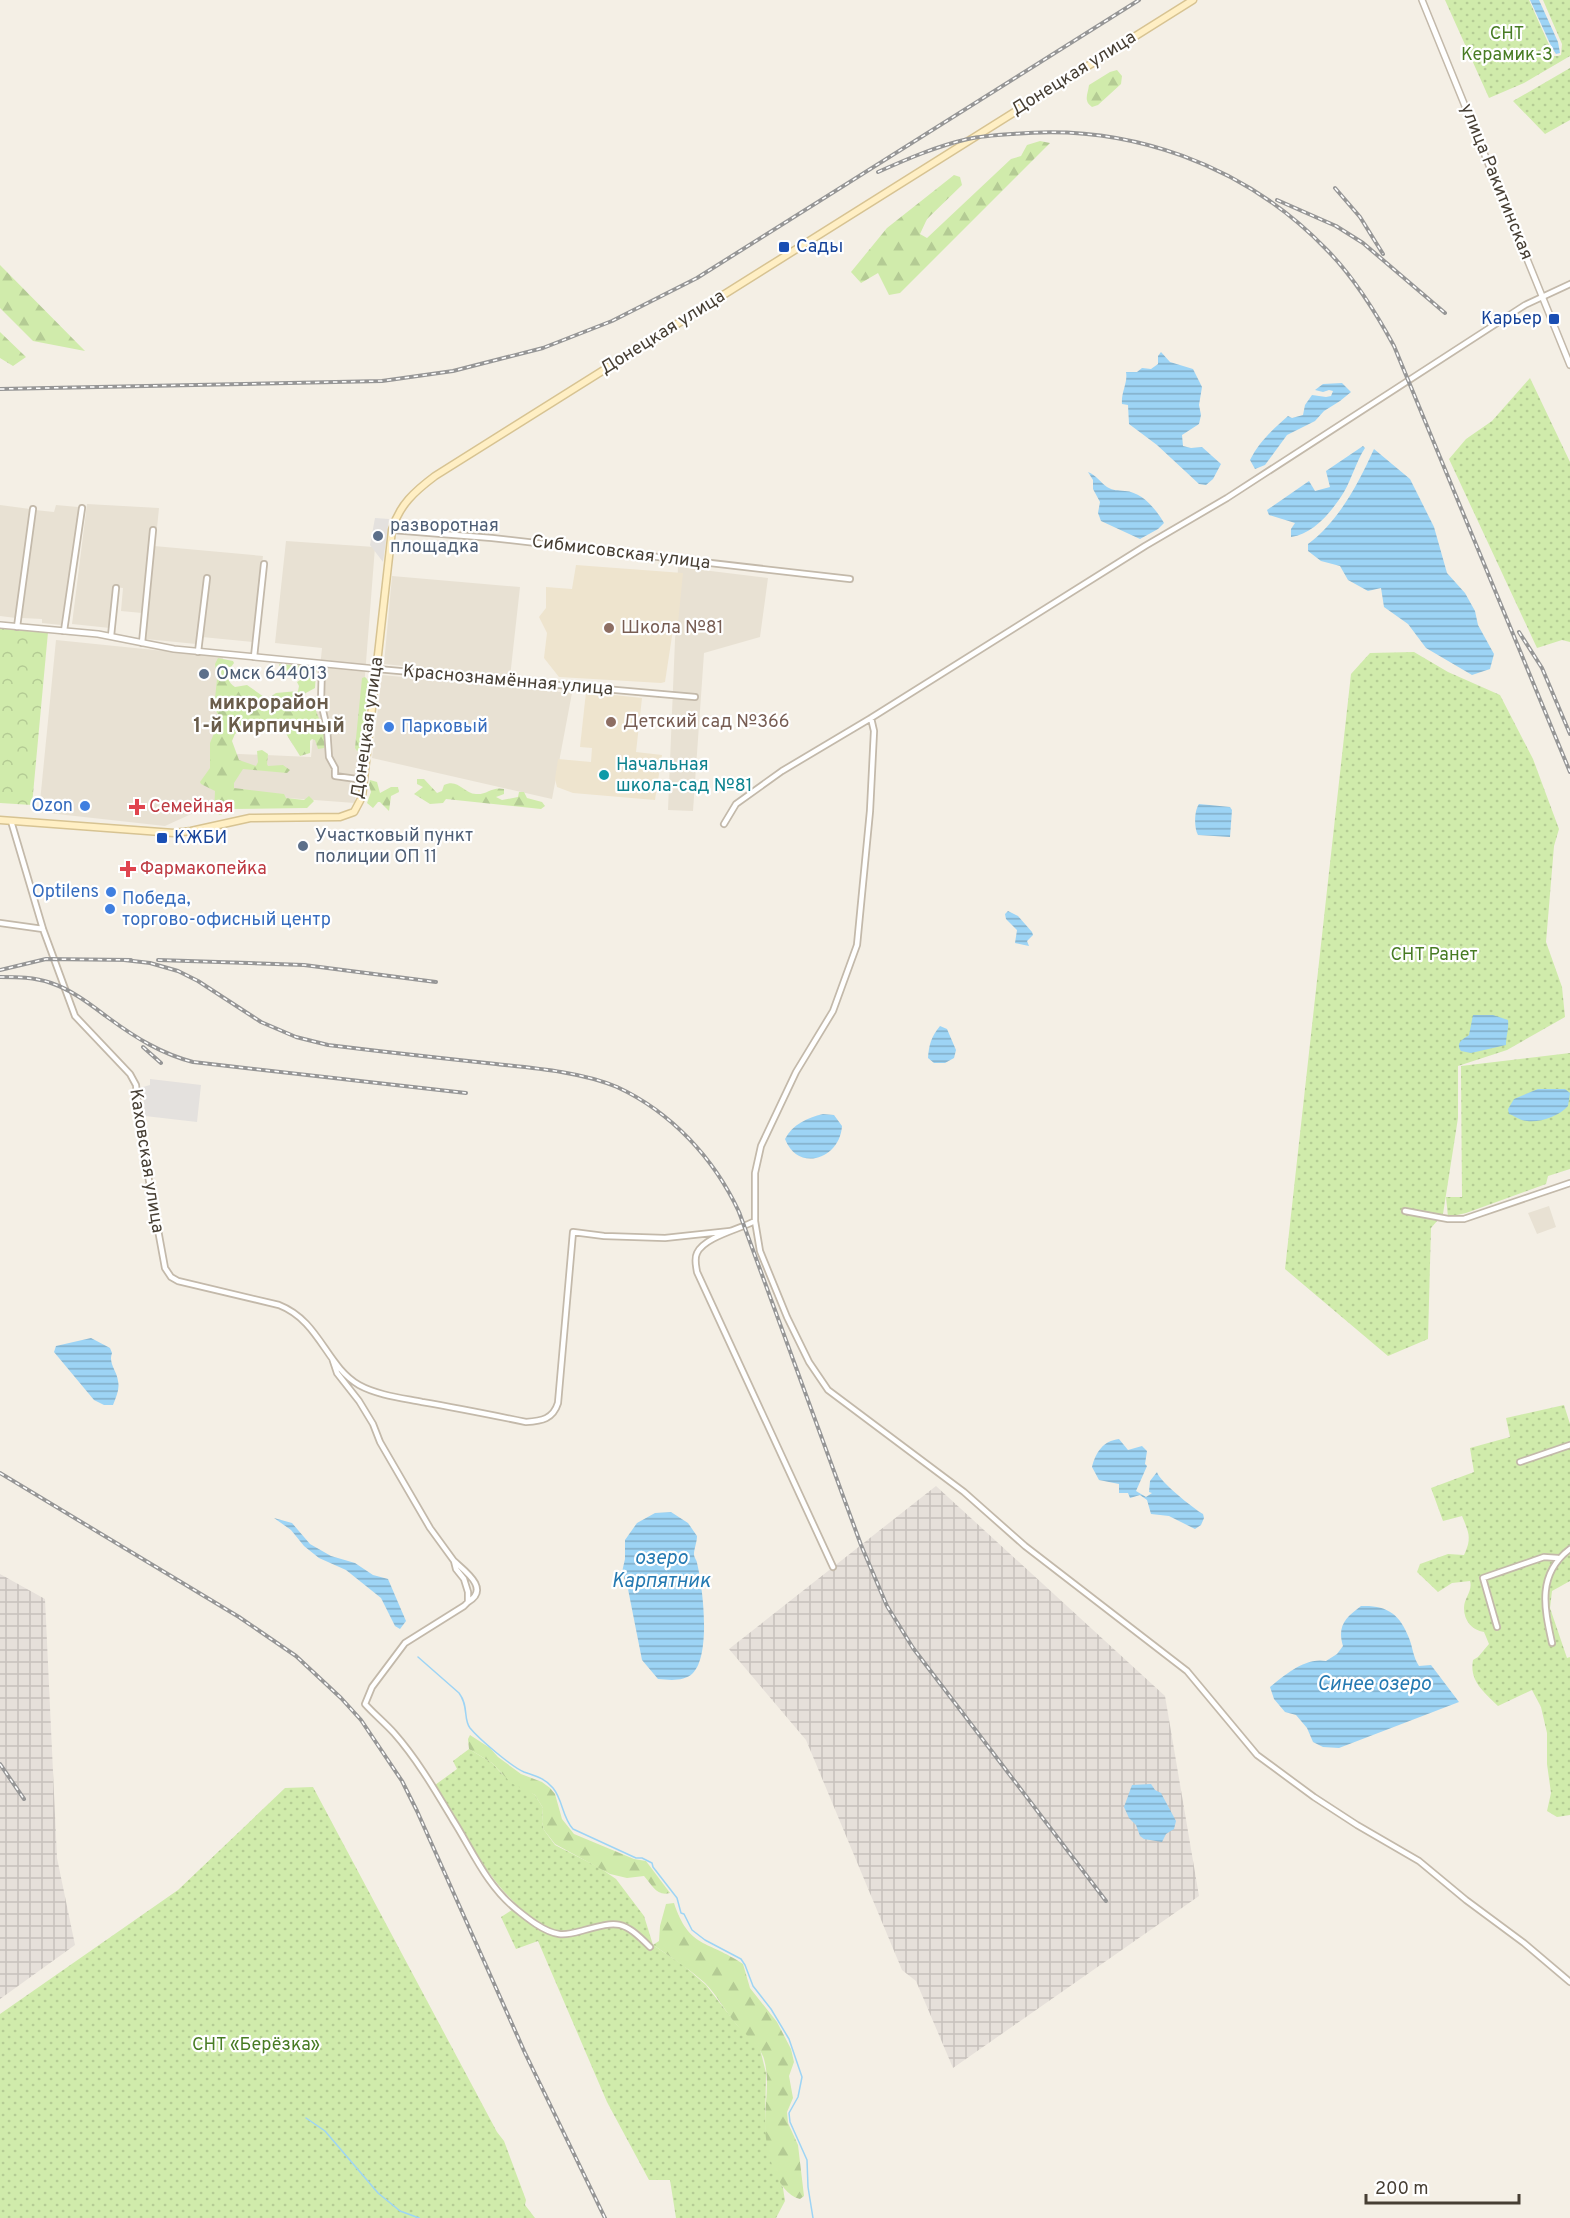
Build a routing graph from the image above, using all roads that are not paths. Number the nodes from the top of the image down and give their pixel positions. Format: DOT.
graph roads {
  1 [pos="1193,0"];
  2 [pos="1422,0"];
  3 [pos="1570,284"];
  4 [pos="1541,296"];
  5 [pos="1570,365"];
  6 [pos="82,508"];
  7 [pos="33,509"];
  8 [pos="153,530"];
  9 [pos="392,530"];
  10 [pos="264,564"];
  11 [pos="207,578"];
  12 [pos="850,579"];
  13 [pos="116,588"];
  14 [pos="0,625"];
  15 [pos="17,627"];
  16 [pos="64,631"];
  17 [pos="111,636"];
  18 [pos="142,643"];
  19 [pos="198,652"];
  20 [pos="254,657"];
  21 [pos="322,664"];
  22 [pos="377,669"];
  23 [pos="695,697"];
  24 [pos="871,718"];
  25 [pos="364,780"];
  26 [pos="0,820"];
  27 [pos="11,821"];
  28 [pos="724,824"];
  29 [pos="0,923"];
  30 [pos="44,929"];
  31 [pos="1570,1183"];
  32 [pos="1405,1212"];
  33 [pos="755,1221"];
  34 [pos="730,1231"];
  35 [pos="331,1355"];
  36 [pos="1570,1445"];
  37 [pos="1520,1462"];
  38 [pos="1570,1549"];
  39 [pos="1558,1558"];
  40 [pos="454,1562"];
  41 [pos="834,1567"];
  42 [pos="468,1602"];
  43 [pos="1497,1627"];
  44 [pos="1552,1643"];
  45 [pos="650,1947"];
  46 [pos="1570,1982"];
  1 -- 9 [label="main road, Донецкая улица"];
  2 -- 4 [label="street, улица Ракитинская"];
  3 -- 4 [label="street"];
  4 -- 5 [label="street, улица Ракитинская"];
  4 -- 24 [label="street"];
  6 -- 16 [label="street"];
  7 -- 15 [label="street"];
  8 -- 18 [label="street"];
  9 -- 12 [label="street, Сибмисовская улица"];
  9 -- 22 [label="main road, Донецкая улица"];
  10 -- 20 [label="street"];
  11 -- 19 [label="street"];
  13 -- 17 [label="street"];
  14 -- 15 [label="street, Краснознамённая улица"];
  15 -- 16 [label="street, Краснознамённая улица"];
  16 -- 17 [label="street, Краснознамённая улица"];
  17 -- 18 [label="street, Краснознамённая улица"];
  18 -- 19 [label="street, Краснознамённая улица"];
  19 -- 20 [label="street, Краснознамённая улица"];
  20 -- 21 [label="street, Краснознамённая улица"];
  21 -- 22 [label="street, Краснознамённая улица"];
  21 -- 25 [label="street"];
  22 -- 23 [label="street, Краснознамённая улица"];
  22 -- 25 [label="main road, Донецкая улица"];
  24 -- 28 [label="street"];
  24 -- 33 [label="street"];
  25 -- 27 [label="main road, Донецкая улица"];
  26 -- 27 [label="main road"];
  27 -- 30 [label="street, Каховская улица"];
  29 -- 30 [label="street"];
  30 -- 35 [label="street, Каховская улица"];
  31 -- 32 [label="street"];
  33 -- 34 [label="street"];
  33 -- 46 [label="street"];
  34 -- 35 [label="street"];
  34 -- 41 [label="street"];
  35 -- 40 [label="street"];
  36 -- 37 [label="street"];
  38 -- 39 [label="street"];
  39 -- 43 [label="street"];
  39 -- 44 [label="street"];
  40 -- 42 [label="street"];
  40 -- 42 [label="street"];
  42 -- 45 [label="street"];
}
